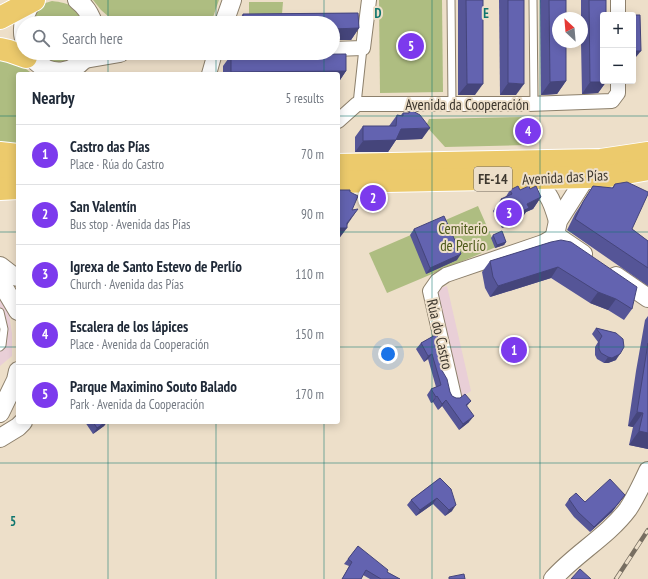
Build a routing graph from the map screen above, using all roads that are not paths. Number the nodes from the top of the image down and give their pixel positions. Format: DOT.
graph roads {
  1 [pos="34,0"];
  2 [pos="76,0"];
  3 [pos="232,0"];
  4 [pos="369,0"];
  5 [pos="451,0"];
  6 [pos="533,0"];
  7 [pos="618,0"];
  8 [pos="618,12"];
  9 [pos="20,16"];
  10 [pos="93,16"];
  11 [pos="226,16"];
  12 [pos="0,18"];
  13 [pos="340,48"];
  14 [pos="364,48"];
  15 [pos="0,49"];
  16 [pos="16,55"];
  17 [pos="83,60"];
  18 [pos="213,60"];
  19 [pos="31,64"];
  20 [pos="67,72"];
  21 [pos="210,72"];
  22 [pos="618,84"];
  23 [pos="357,104"];
  24 [pos="452,104"];
  25 [pos="534,104"];
  26 [pos="340,120"];
  27 [pos="0,153"];
  28 [pos="648,153"];
  29 [pos="16,155"];
  30 [pos="340,165"];
  31 [pos="648,169"];
  32 [pos="16,172"];
  33 [pos="0,173"];
  34 [pos="586,177"];
  35 [pos="528,179"];
  36 [pos="340,182"];
  37 [pos="0,188"];
  38 [pos="16,188"];
  39 [pos="556,228"];
  40 [pos="0,266"];
  41 [pos="16,277"];
  42 [pos="0,281"];
  43 [pos="648,298"];
  44 [pos="16,308"];
  45 [pos="0,312"];
  46 [pos="0,347"];
  47 [pos="16,380"];
  48 [pos="454,396"];
  49 [pos="0,413"];
  50 [pos="21,424"];
  51 [pos="0,438"];
  52 [pos="648,471"];
  53 [pos="553,579"];
  1 -- 9 [label="street"];
  1 -- 12 [label="highway"];
  2 -- 10 [label="street"];
  3 -- 11 [label="street"];
  4 -- 14 [label="street"];
  5 -- 24 [label="lane"];
  6 -- 25 [label="lane"];
  7 -- 8 [label="street"];
  13 -- 14 [label="street"];
  14 -- 23 [label="lane"];
  15 -- 16 [label="highway"];
  17 -- 20 [label="street"];
  18 -- 21 [label="street"];
  19 -- 20 [label="street"];
  22 -- 25 [label="street, Avenida da Cooperación"];
  23 -- 24 [label="street, Avenida da Cooperación"];
  23 -- 26 [label="street"];
  24 -- 25 [label="street, Avenida da Cooperación"];
  27 -- 29 [label="highway"];
  28 -- 30 [label="highway, Avenida das Pías / FE-14"];
  31 -- 34 [label="highway, Avenida das Pías / FE-14"];
  32 -- 33 [label="highway"];
  34 -- 35 [label="highway, Avenida das Pías / FE-14"];
  34 -- 39 [label="street"];
  35 -- 36 [label="highway, Avenida das Pías / FE-14"];
  35 -- 39 [label="street"];
  37 -- 38 [label="highway"];
  39 -- 43 [label="street"];
  39 -- 48 [label="street, Rúa do Castro"];
  40 -- 41 [label="street"];
  42 -- 44 [label="street"];
  45 -- 46 [label="lane"];
  47 -- 49 [label="street"];
  50 -- 51 [label="street"];
  52 -- 53 [label="street"];
}
